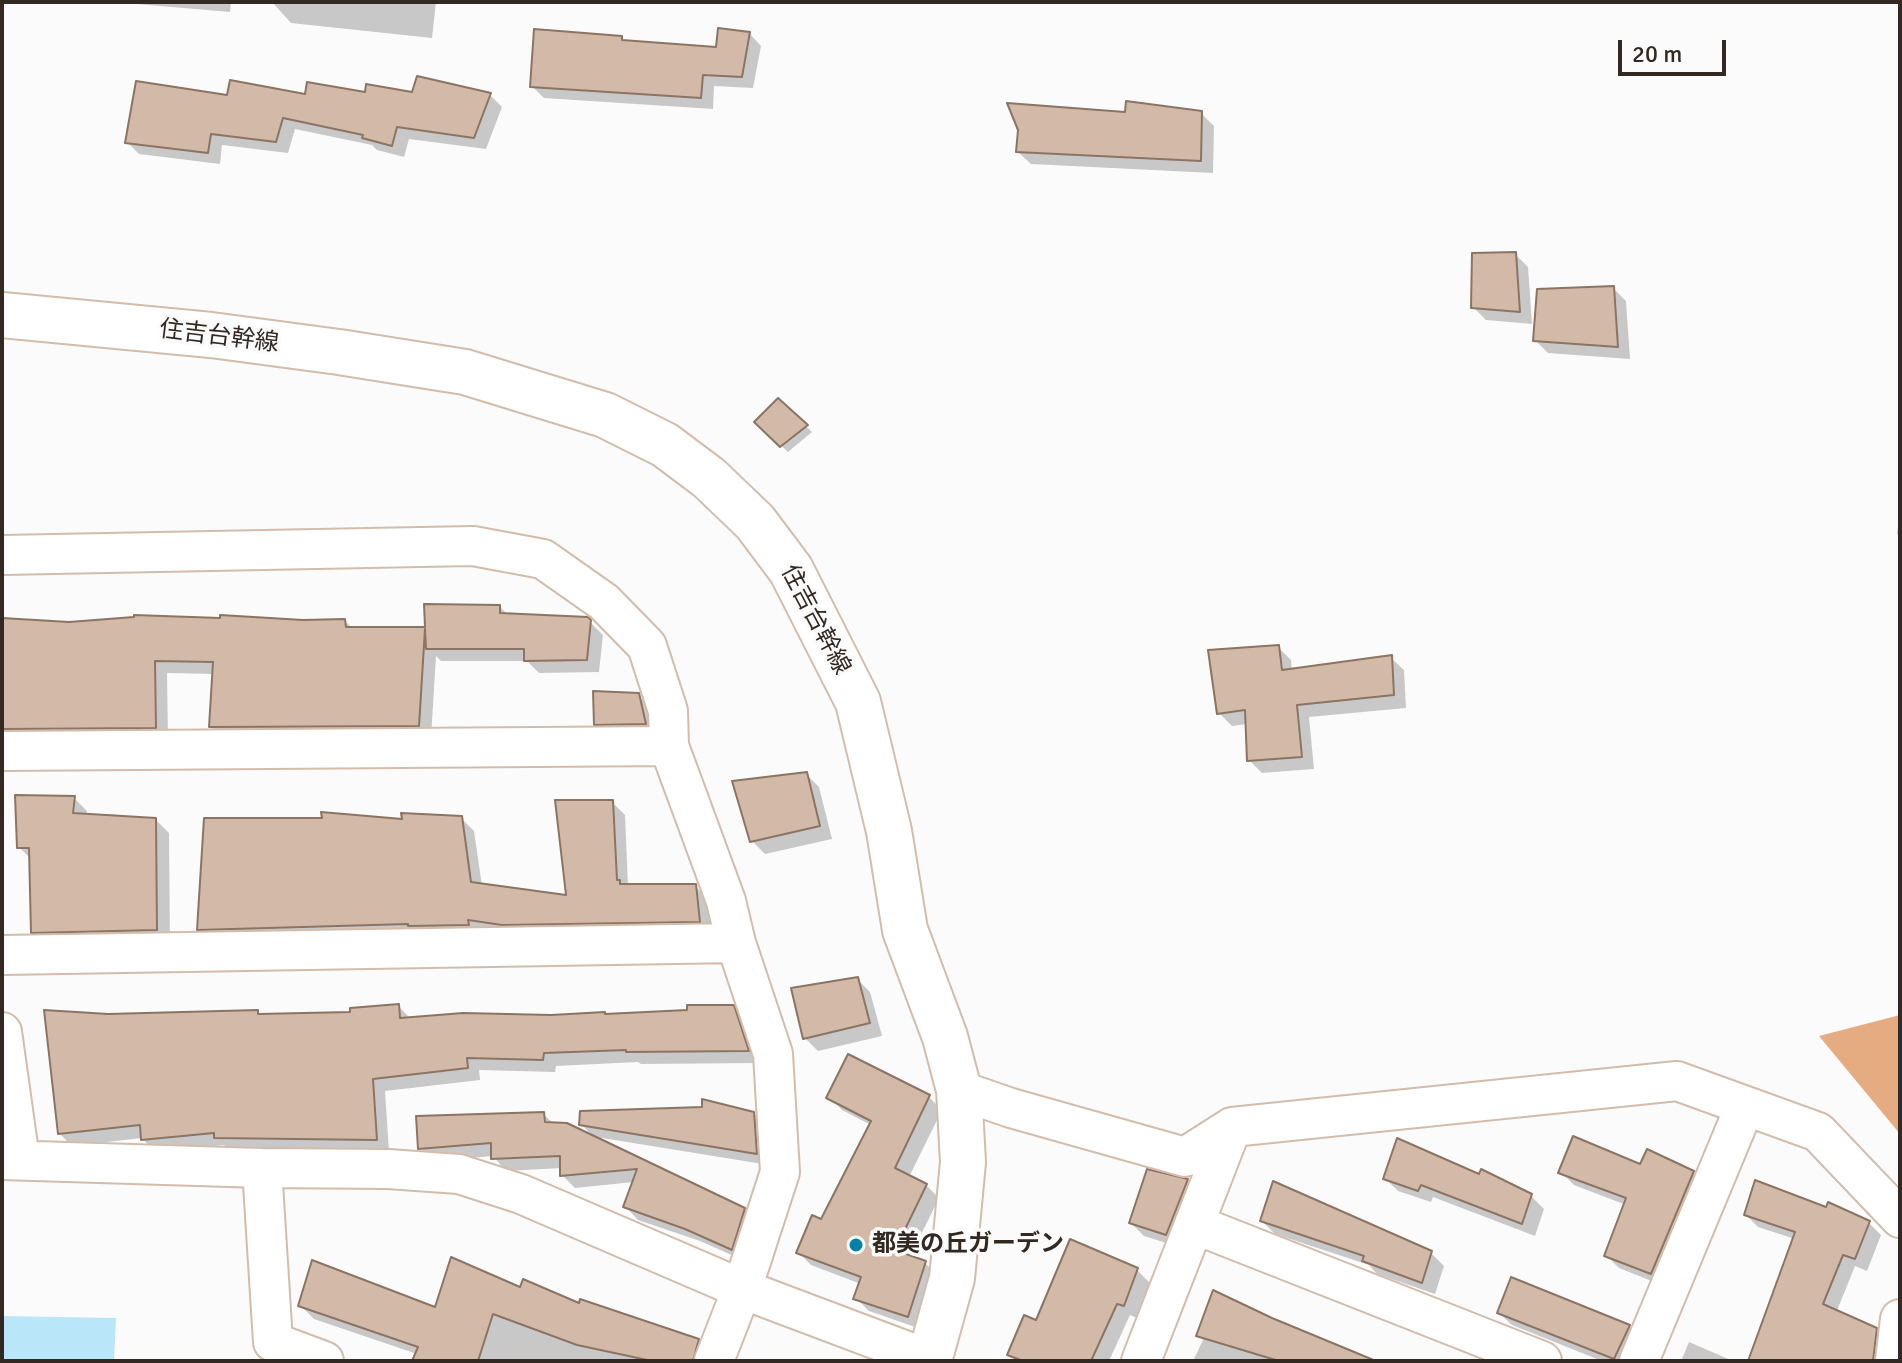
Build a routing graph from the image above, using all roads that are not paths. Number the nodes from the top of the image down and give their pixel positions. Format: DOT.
graph roads {
  1 [pos="2,315"];
  2 [pos="2,555"];
  3 [pos="669,746"];
  4 [pos="2,751"];
  5 [pos="736,943"];
  6 [pos="2,955"];
  7 [pos="2,1032"];
  8 [pos="959,1090"];
  9 [pos="1745,1106"];
  10 [pos="1232,1127"];
  11 [pos="11,1160"];
  12 [pos="262,1168"];
  13 [pos="1900,1218"];
  14 [pos="1194,1224"];
  15 [pos="742,1289"];
  16 [pos="1900,1319"];
  17 [pos="324,1361"];
  18 [pos="714,1361"];
  19 [pos="931,1361"];
  20 [pos="1141,1361"];
  21 [pos="1542,1361"];
  22 [pos="1639,1361"];
  23 [pos="1895,1361"];
  1 -- 8 [label="street, 住吉台幹線"];
  2 -- 3 [label="street"];
  3 -- 4 [label="street"];
  3 -- 5 [label="street"];
  5 -- 6 [label="street"];
  5 -- 15 [label="street"];
  7 -- 11 [label="street"];
  8 -- 10 [label="street"];
  8 -- 19 [label="street, 住吉台幹線"];
  9 -- 10 [label="street"];
  9 -- 13 [label="street"];
  9 -- 22 [label="street"];
  10 -- 14 [label="street"];
  11 -- 12 [label="street"];
  12 -- 15 [label="street"];
  12 -- 17 [label="street"];
  14 -- 20 [label="street"];
  14 -- 21 [label="street"];
  15 -- 18 [label="street"];
  15 -- 19 [label="street"];
  16 -- 23 [label="street"];
}
